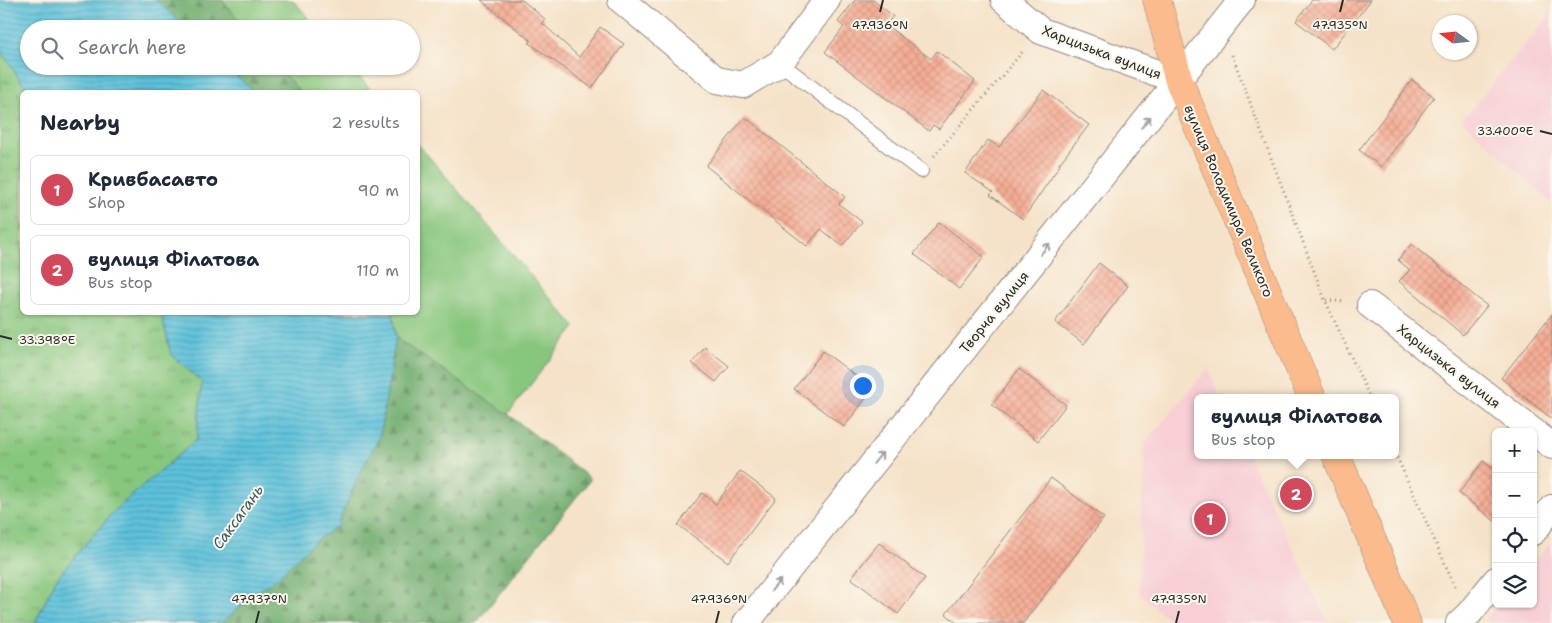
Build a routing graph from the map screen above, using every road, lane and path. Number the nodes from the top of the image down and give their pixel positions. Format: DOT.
graph roads {
  1 [pos="621,0"];
  2 [pos="828,0"];
  3 [pos="1004,0"];
  4 [pos="1157,0"];
  5 [pos="1242,0"];
  6 [pos="1221,27"];
  7 [pos="1041,31"];
  8 [pos="780,63"];
  9 [pos="1179,81"];
  10 [pos="921,171"];
  11 [pos="1370,305"];
  12 [pos="1310,394"];
  13 [pos="1368,394"];
  14 [pos="1552,446"];
  15 [pos="1338,459"];
  16 [pos="1397,459"];
  17 [pos="1552,508"];
  18 [pos="1537,527"];
  19 [pos="1492,585"];
  20 [pos="1464,619"];
  21 [pos="746,623"];
  22 [pos="1407,623"];
  1 -- 8 [label="street"];
  2 -- 8 [label="street"];
  3 -- 7 [label="street, Харцизька вулиця"];
  4 -- 9 [label="main road, вулиця Володимира Великого"];
  5 -- 6 [label="street, Творча вулиця"];
  6 -- 9 [label="street, Творча вулиця"];
  6 -- 13 [label="path"];
  7 -- 9 [label="street, Харцизька вулиця"];
  7 -- 10 [label="path"];
  8 -- 10 [label="lane"];
  9 -- 12 [label="main road, вулиця Володимира Великого"];
  21 -- 9 [label="street, Творча вулиця, one-way"];
  11 -- 14 [label="street, Харцизька вулиця"];
  15 -- 22 [label="main road"];
  16 -- 20 [label="path"];
  17 -- 18 [label="street"];
  19 -- 20 [label="street"];
}
